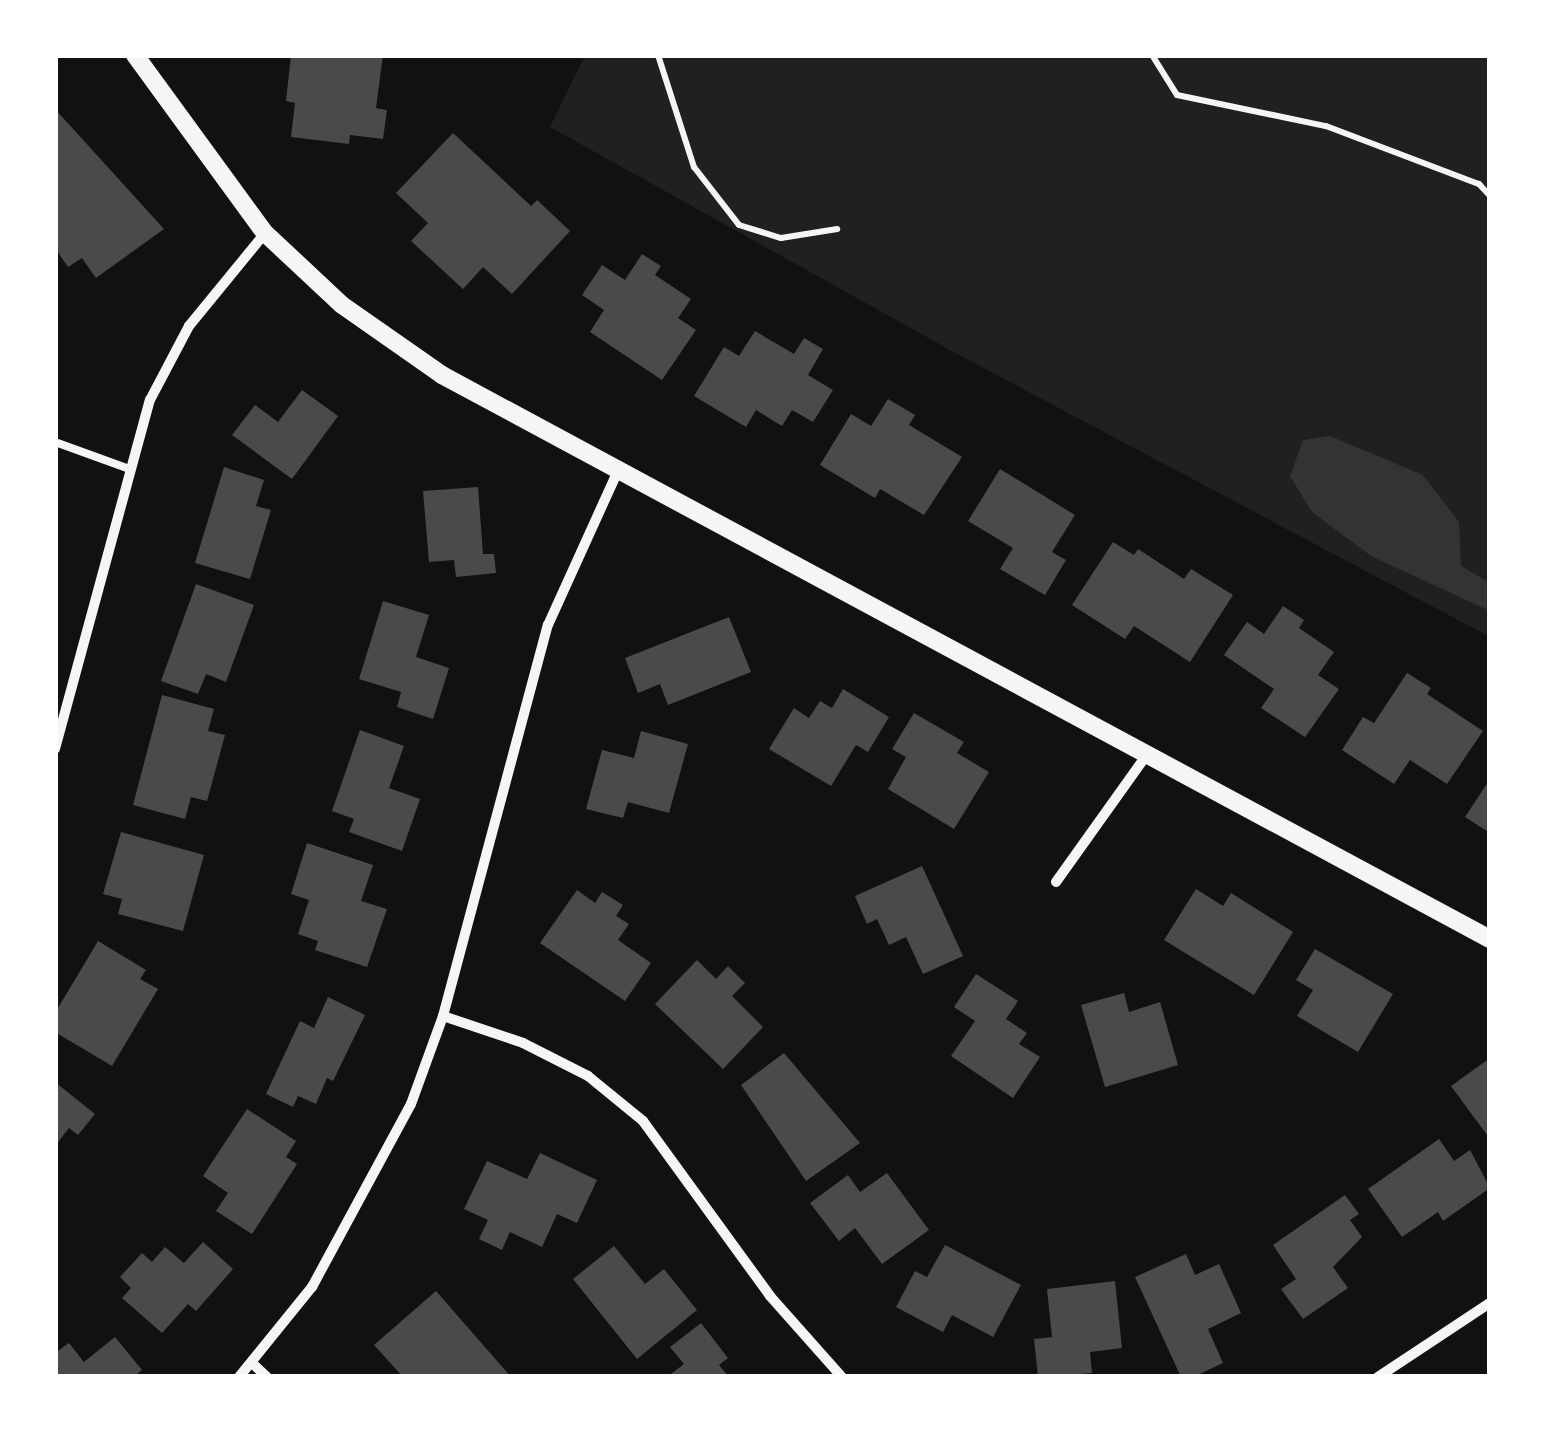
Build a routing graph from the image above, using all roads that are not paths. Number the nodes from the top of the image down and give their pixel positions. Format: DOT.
graph roads {
  1 [pos="135,55"];
  2 [pos="265,233"];
  3 [pos="55,442"];
  4 [pos="127,468"];
  5 [pos="618,471"];
  6 [pos="55,749"];
  7 [pos="1149,752"];
  8 [pos="1056,882"];
  9 [pos="1490,940"];
  10 [pos="443,1016"];
  11 [pos="1490,1303"];
  12 [pos="252,1363"];
  13 [pos="238,1377"];
  14 [pos="267,1377"];
  15 [pos="842,1377"];
  16 [pos="1378,1377"];
  1 -- 2 [label="street"];
  2 -- 4 [label="street"];
  2 -- 5 [label="street"];
  3 -- 4 [label="lane"];
  4 -- 6 [label="street"];
  5 -- 7 [label="street"];
  5 -- 10 [label="street"];
  7 -- 8 [label="street"];
  7 -- 9 [label="street"];
  10 -- 12 [label="street"];
  10 -- 15 [label="street"];
  11 -- 16 [label="street"];
  12 -- 13 [label="street"];
  12 -- 14 [label="street"];
}
